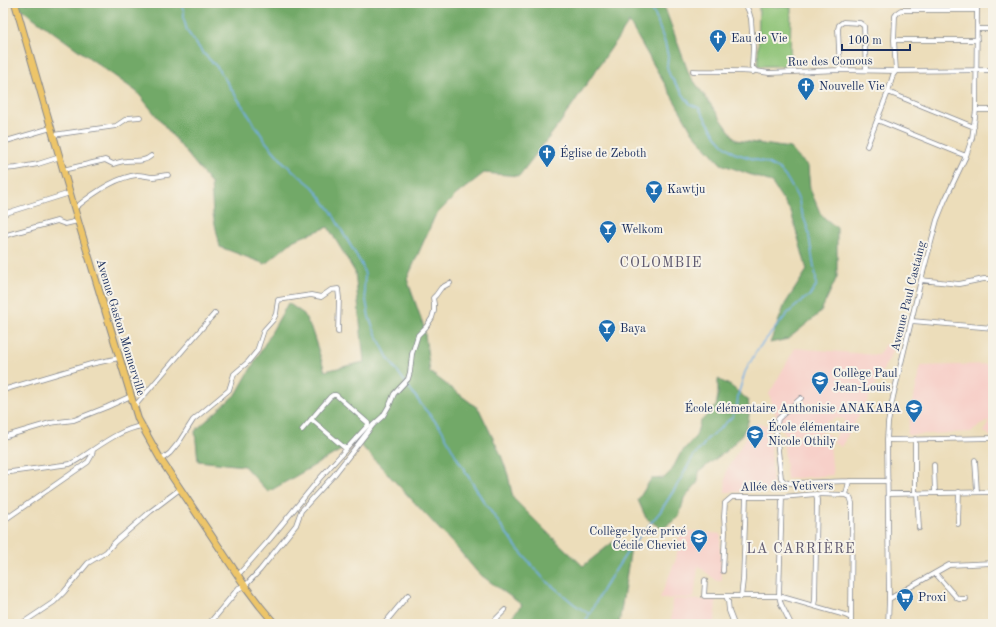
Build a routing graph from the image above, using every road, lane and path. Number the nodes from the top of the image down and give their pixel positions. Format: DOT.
graph roads {
  1 [pos="15,3"];
  2 [pos="745,3"];
  3 [pos="978,3"];
  4 [pos="977,10"];
  5 [pos="977,29"];
  6 [pos="993,29"];
  7 [pos="894,40"];
  8 [pos="977,40"];
  9 [pos="754,70"];
  10 [pos="840,70"];
  11 [pos="866,70"];
  12 [pos="976,70"];
  13 [pos="993,70"];
  14 [pos="693,71"];
  15 [pos="896,71"];
  16 [pos="888,92"];
  17 [pos="976,110"];
  18 [pos="993,110"];
  19 [pos="140,117"];
  20 [pos="878,120"];
  21 [pos="51,128"];
  22 [pos="974,128"];
  23 [pos="53,135"];
  24 [pos="3,142"];
  25 [pos="867,146"];
  26 [pos="150,156"];
  27 [pos="966,156"];
  28 [pos="60,158"];
  29 [pos="3,169"];
  30 [pos="64,170"];
  31 [pos="168,175"];
  32 [pos="70,193"];
  33 [pos="75,208"];
  34 [pos="3,214"];
  35 [pos="78,221"];
  36 [pos="3,236"];
  37 [pos="993,279"];
  38 [pos="921,280"];
  39 [pos="450,283"];
  40 [pos="215,313"];
  41 [pos="912,321"];
  42 [pos="993,328"];
  43 [pos="338,332"];
  44 [pos="119,358"];
  45 [pos="3,390"];
  46 [pos="131,396"];
  47 [pos="801,398"];
  48 [pos="134,407"];
  49 [pos="311,419"];
  50 [pos="142,426"];
  51 [pos="302,430"];
  52 [pos="3,437"];
  53 [pos="993,438"];
  54 [pos="915,439"];
  55 [pos="887,440"];
  56 [pos="346,449"];
  57 [pos="93,450"];
  58 [pos="161,460"];
  59 [pos="975,460"];
  60 [pos="934,465"];
  61 [pos="3,473"];
  62 [pos="848,481"];
  63 [pos="888,481"];
  64 [pos="180,489"];
  65 [pos="959,492"];
  66 [pos="977,492"];
  67 [pos="993,492"];
  68 [pos="916,493"];
  69 [pos="935,493"];
  70 [pos="816,494"];
  71 [pos="888,494"];
  72 [pos="846,495"];
  73 [pos="746,497"];
  74 [pos="782,497"];
  75 [pos="3,510"];
  76 [pos="9,516"];
  77 [pos="3,521"];
  78 [pos="958,524"];
  79 [pos="919,528"];
  80 [pos="993,564"];
  81 [pos="723,571"];
  82 [pos="935,574"];
  83 [pos="238,575"];
  84 [pos="705,580"];
  85 [pos="245,586"];
  86 [pos="408,595"];
  87 [pos="726,596"];
  88 [pos="779,596"];
  89 [pos="741,597"];
  90 [pos="890,599"];
  91 [pos="966,599"];
  92 [pos="814,606"];
  93 [pos="505,610"];
  94 [pos="851,618"];
  95 [pos="21,624"];
  96 [pos="209,624"];
  97 [pos="276,624"];
  98 [pos="384,624"];
  99 [pos="491,624"];
  100 [pos="734,624"];
  101 [pos="791,624"];
  102 [pos="852,624"];
  103 [pos="888,624"];
  1 -- 21 [label="main road, Avenue Gaston Monnerville"];
  2 -- 9 [label="street"];
  3 -- 4 [label="street, Avenue Paul Castaing"];
  4 -- 5 [label="street, Avenue Paul Castaing"];
  4 -- 7 [label="street"];
  5 -- 6 [label="street"];
  5 -- 8 [label="street, Avenue Paul Castaing"];
  7 -- 8 [label="street"];
  7 -- 15 [label="street"];
  8 -- 12 [label="street, Avenue Paul Castaing"];
  9 -- 10 [label="street, Rue des Comous"];
  9 -- 14 [label="street, Rue des Comous"];
  10 -- 11 [label="street, Rue des Comous"];
  10 -- 11 [label="street"];
  11 -- 15 [label="street, Rue des Comous"];
  12 -- 13 [label="street, Rue des Comous"];
  12 -- 15 [label="street, Rue des Comous"];
  12 -- 17 [label="street, Avenue Paul Castaing"];
  15 -- 16 [label="street"];
  16 -- 20 [label="street"];
  16 -- 22 [label="street"];
  17 -- 18 [label="street"];
  17 -- 22 [label="street, Avenue Paul Castaing"];
  19 -- 23 [label="street"];
  20 -- 25 [label="street"];
  20 -- 27 [label="street"];
  21 -- 23 [label="main road, Avenue Gaston Monnerville"];
  21 -- 24 [label="street"];
  22 -- 27 [label="street, Avenue Paul Castaing"];
  23 -- 28 [label="main road, Avenue Gaston Monnerville"];
  26 -- 30 [label="street"];
  27 -- 38 [label="street, Avenue Paul Castaing"];
  28 -- 29 [label="street"];
  28 -- 30 [label="main road, Avenue Gaston Monnerville"];
  30 -- 32 [label="main road, Avenue Gaston Monnerville"];
  31 -- 33 [label="street"];
  32 -- 33 [label="main road, Avenue Gaston Monnerville"];
  32 -- 34 [label="street"];
  33 -- 35 [label="main road, Avenue Gaston Monnerville"];
  35 -- 36 [label="street"];
  35 -- 44 [label="main road, Avenue Gaston Monnerville"];
  37 -- 38 [label="street"];
  38 -- 41 [label="street, Avenue Paul Castaing"];
  39 -- 85 [label="street"];
  40 -- 48 [label="street"];
  41 -- 42 [label="street"];
  41 -- 55 [label="street, Avenue Paul Castaing"];
  43 -- 58 [label="street"];
  44 -- 45 [label="street"];
  44 -- 46 [label="main road, Avenue Gaston Monnerville"];
  46 -- 48 [label="main road, Avenue Gaston Monnerville"];
  46 -- 52 [label="street"];
  47 -- 62 [label="street"];
  48 -- 50 [label="main road, Avenue Gaston Monnerville"];
  49 -- 51 [label="street"];
  49 -- 56 [label="street"];
  49 -- 56 [label="street"];
  50 -- 57 [label="street"];
  50 -- 58 [label="main road, Avenue Gaston Monnerville"];
  53 -- 54 [label="street"];
  54 -- 55 [label="street"];
  54 -- 68 [label="street"];
  55 -- 63 [label="street, Avenue Paul Castaing"];
  56 -- 83 [label="street"];
  57 -- 61 [label="street"];
  57 -- 76 [label="street"];
  58 -- 64 [label="main road, Avenue Gaston Monnerville"];
  59 -- 66 [label="street"];
  60 -- 69 [label="street"];
  62 -- 63 [label="street"];
  62 -- 72 [label="street"];
  63 -- 71 [label="street, Avenue Paul Castaing"];
  64 -- 83 [label="main road, Avenue Gaston Monnerville"];
  64 -- 95 [label="street"];
  65 -- 66 [label="street"];
  65 -- 69 [label="street"];
  65 -- 78 [label="street"];
  66 -- 67 [label="street"];
  68 -- 69 [label="street"];
  68 -- 71 [label="street"];
  68 -- 79 [label="street"];
  70 -- 72 [label="street, Allée des Vetivers"];
  70 -- 74 [label="street, Allée des Vetivers"];
  70 -- 92 [label="street"];
  71 -- 90 [label="street, Avenue Paul Castaing"];
  72 -- 94 [label="street, Allée des Vetivers"];
  73 -- 74 [label="street, Allée des Vetivers"];
  73 -- 81 [label="street, Allée des Vetivers"];
  73 -- 89 [label="street"];
  74 -- 88 [label="street"];
  75 -- 76 [label="street"];
  76 -- 77 [label="street"];
  80 -- 82 [label="street"];
  82 -- 90 [label="street"];
  82 -- 91 [label="street"];
  83 -- 85 [label="main road, Avenue Gaston Monnerville"];
  84 -- 87 [label="street"];
  85 -- 96 [label="street"];
  85 -- 97 [label="main road, Avenue Gaston Monnerville"];
  86 -- 98 [label="street"];
  87 -- 89 [label="street"];
  87 -- 100 [label="street"];
  88 -- 89 [label="street"];
  88 -- 92 [label="street"];
  88 -- 101 [label="street"];
  90 -- 103 [label="street, Avenue Paul Castaing"];
  92 -- 94 [label="street"];
  93 -- 99 [label="street"];
  94 -- 102 [label="street, Allée des Vetivers"];
}
